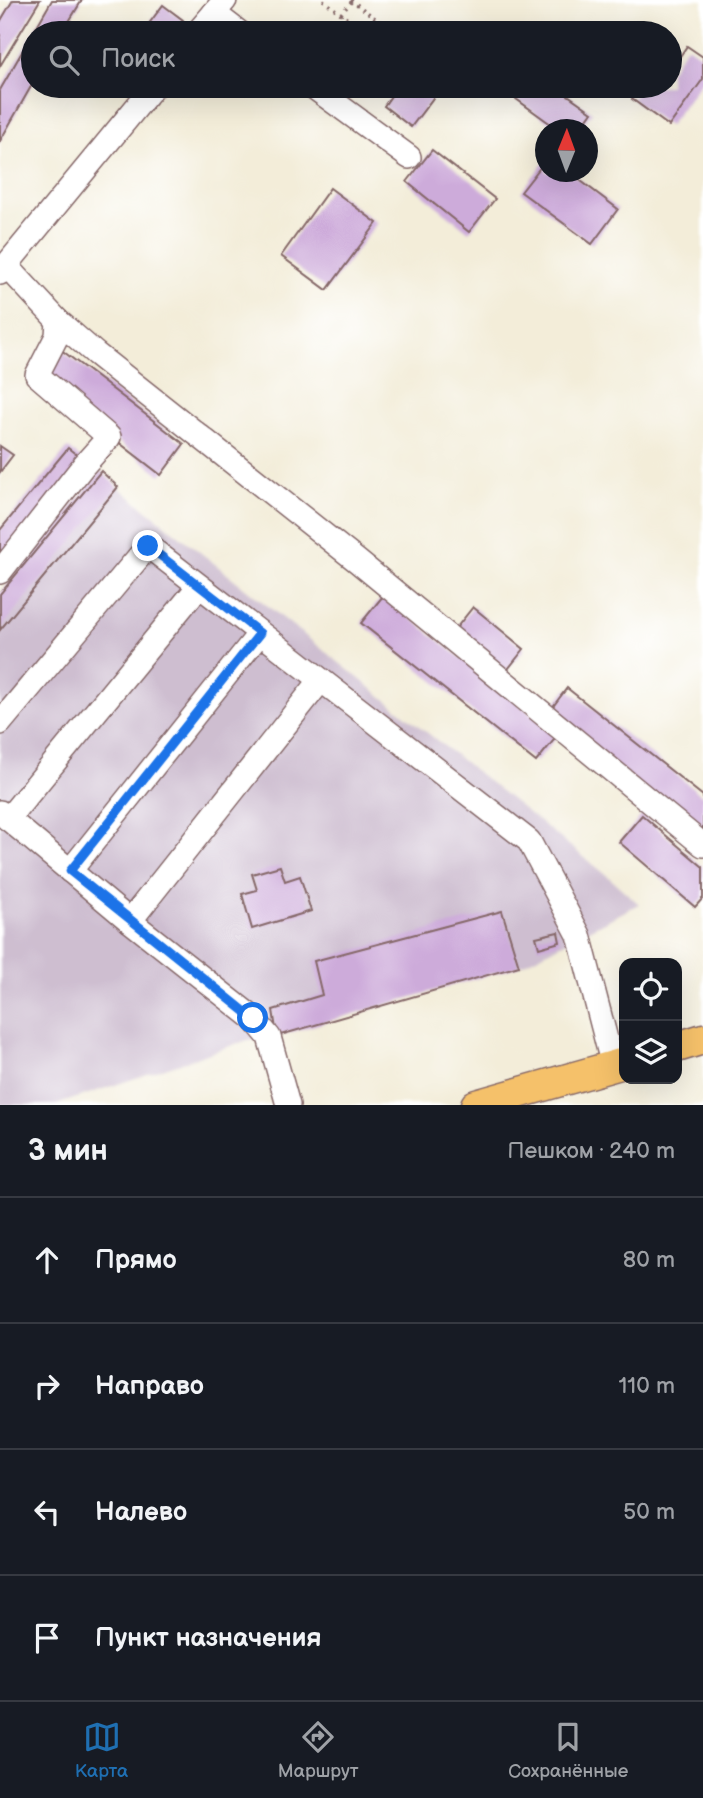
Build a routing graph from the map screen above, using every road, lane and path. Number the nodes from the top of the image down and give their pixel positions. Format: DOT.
graph roads {
  1 [pos="323,0"];
  2 [pos="351,0"];
  3 [pos="219,7"];
  4 [pos="341,14"];
  5 [pos="207,21"];
  6 [pos="230,21"];
  7 [pos="350,21"];
  8 [pos="379,21"];
  9 [pos="144,98"];
  10 [pos="328,98"];
  11 [pos="409,157"];
  12 [pos="3,269"];
  13 [pos="58,321"];
  14 [pos="0,572"];
  15 [pos="199,586"];
  16 [pos="260,633"];
  17 [pos="320,680"];
  18 [pos="0,723"];
  19 [pos="4,815"];
  20 [pos="703,845"];
  21 [pos="70,871"];
  22 [pos="130,921"];
  23 [pos="703,1040"];
  24 [pos="682,1046"];
  25 [pos="618,1065"];
  26 [pos="288,1105"];
  27 [pos="476,1105"];
  1 -- 4 [label="path"];
  2 -- 4 [label="path"];
  2 -- 8 [label="path"];
  3 -- 5 [label="street"];
  3 -- 6 [label="street"];
  4 -- 7 [label="path"];
  9 -- 12 [label="street"];
  10 -- 11 [label="street"];
  12 -- 13 [label="street"];
  13 -- 14 [label="street"];
  13 -- 20 [label="street"];
  15 -- 16 [label="street"];
  15 -- 18 [label="street"];
  15 -- 19 [label="street"];
  16 -- 17 [label="street"];
  16 -- 21 [label="street"];
  17 -- 22 [label="street"];
  17 -- 25 [label="street"];
  19 -- 21 [label="street"];
  21 -- 22 [label="street"];
  22 -- 26 [label="street"];
  23 -- 24 [label="main road"];
  25 -- 27 [label="main road"];
}
